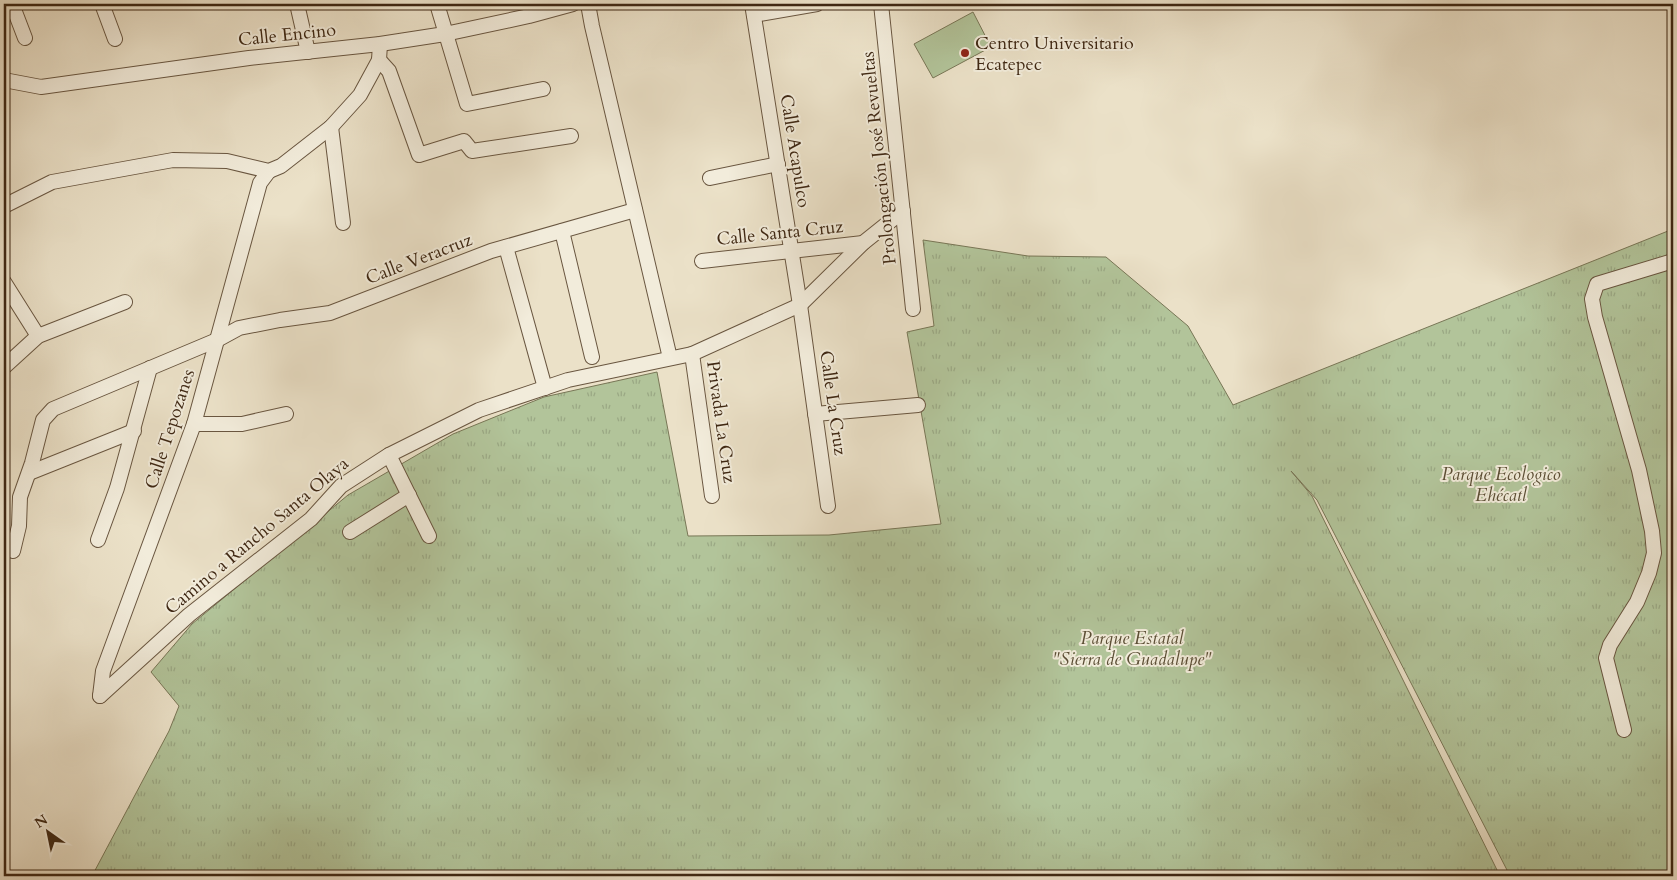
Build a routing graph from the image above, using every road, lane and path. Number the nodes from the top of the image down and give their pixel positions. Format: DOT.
graph roads {
  1 [pos="12,4"];
  2 [pos="102,4"];
  3 [pos="298,4"];
  4 [pos="436,4"];
  5 [pos="573,4"];
  6 [pos="588,4"];
  7 [pos="817,4"];
  8 [pos="881,4"];
  9 [pos="753,9"];
  10 [pos="527,10"];
  11 [pos="445,34"];
  12 [pos="25,38"];
  13 [pos="115,39"];
  14 [pos="380,44"];
  15 [pos="308,52"];
  16 [pos="379,60"];
  17 [pos="4,80"];
  18 [pos="543,89"];
  19 [pos="331,127"];
  20 [pos="571,136"];
  21 [pos="778,164"];
  22 [pos="269,171"];
  23 [pos="710,178"];
  24 [pos="4,206"];
  25 [pos="635,210"];
  26 [pos="903,210"];
  27 [pos="343,223"];
  28 [pos="562,231"];
  29 [pos="863,243"];
  30 [pos="506,247"];
  31 [pos="791,252"];
  32 [pos="702,261"];
  33 [pos="1673,261"];
  34 [pos="4,282"];
  35 [pos="126,302"];
  36 [pos="800,305"];
  37 [pos="913,309"];
  38 [pos="38,336"];
  39 [pos="217,340"];
  40 [pos="692,354"];
  41 [pos="592,357"];
  42 [pos="670,358"];
  43 [pos="4,367"];
  44 [pos="150,368"];
  45 [pos="545,388"];
  46 [pos="918,405"];
  47 [pos="286,414"];
  48 [pos="815,414"];
  49 [pos="194,424"];
  50 [pos="134,431"];
  51 [pos="389,455"];
  52 [pos="29,473"];
  53 [pos="409,495"];
  54 [pos="712,496"];
  55 [pos="828,506"];
  56 [pos="350,532"];
  57 [pos="429,536"];
  58 [pos="98,540"];
  59 [pos="13,551"];
  60 [pos="100,696"];
  61 [pos="1624,730"];
  1 -- 12 [label="street"];
  2 -- 13 [label="street"];
  3 -- 15 [label="street"];
  4 -- 11 [label="street"];
  5 -- 10 [label="street, Calle Encino"];
  6 -- 25 [label="street"];
  7 -- 9 [label="street"];
  8 -- 26 [label="street, Prolongación José Revueltas"];
  9 -- 21 [label="street, Calle Acapulco"];
  10 -- 11 [label="street, Calle Encino"];
  11 -- 14 [label="street, Calle Encino"];
  11 -- 18 [label="street"];
  14 -- 15 [label="street, Calle Encino"];
  14 -- 16 [label="street"];
  15 -- 17 [label="street, Calle Encino"];
  16 -- 19 [label="street"];
  16 -- 20 [label="street"];
  19 -- 22 [label="street"];
  19 -- 27 [label="street"];
  21 -- 23 [label="street"];
  21 -- 31 [label="street, Calle Acapulco"];
  22 -- 24 [label="street"];
  22 -- 39 [label="street, Calle Tepozanes"];
  25 -- 28 [label="street, Calle Veracruz"];
  25 -- 42 [label="street"];
  26 -- 29 [label="street, Camino a Rancho Santa Olaya"];
  26 -- 37 [label="street, Prolongación José Revueltas"];
  28 -- 30 [label="street, Calle Veracruz"];
  28 -- 41 [label="street"];
  29 -- 31 [label="street, Calle Santa Cruz"];
  29 -- 36 [label="street, Camino a Rancho Santa Olaya"];
  30 -- 39 [label="street, Calle Veracruz"];
  30 -- 45 [label="street"];
  31 -- 32 [label="street, Calle Santa Cruz"];
  31 -- 36 [label="street, Calle Acapulco"];
  33 -- 61 [label="street"];
  34 -- 38 [label="street"];
  35 -- 38 [label="street"];
  36 -- 40 [label="street, Camino a Rancho Santa Olaya"];
  36 -- 48 [label="street, Calle La Cruz"];
  38 -- 43 [label="street"];
  39 -- 44 [label="street, Calle Veracruz"];
  39 -- 49 [label="street, Calle Tepozanes"];
  40 -- 42 [label="street, Camino a Rancho Santa Olaya"];
  40 -- 54 [label="street, Privada La Cruz"];
  42 -- 45 [label="street, Camino a Rancho Santa Olaya"];
  44 -- 50 [label="street"];
  44 -- 52 [label="street, Calle Veracruz"];
  45 -- 51 [label="street, Camino a Rancho Santa Olaya"];
  46 -- 48 [label="street"];
  47 -- 49 [label="street"];
  48 -- 55 [label="street, Calle La Cruz"];
  49 -- 60 [label="street, Calle Tepozanes"];
  50 -- 52 [label="street"];
  50 -- 58 [label="street"];
  51 -- 53 [label="street"];
  51 -- 60 [label="street, Camino a Rancho Santa Olaya"];
  52 -- 59 [label="street, Calle Veracruz"];
  53 -- 56 [label="street"];
  53 -- 57 [label="street"];
}
